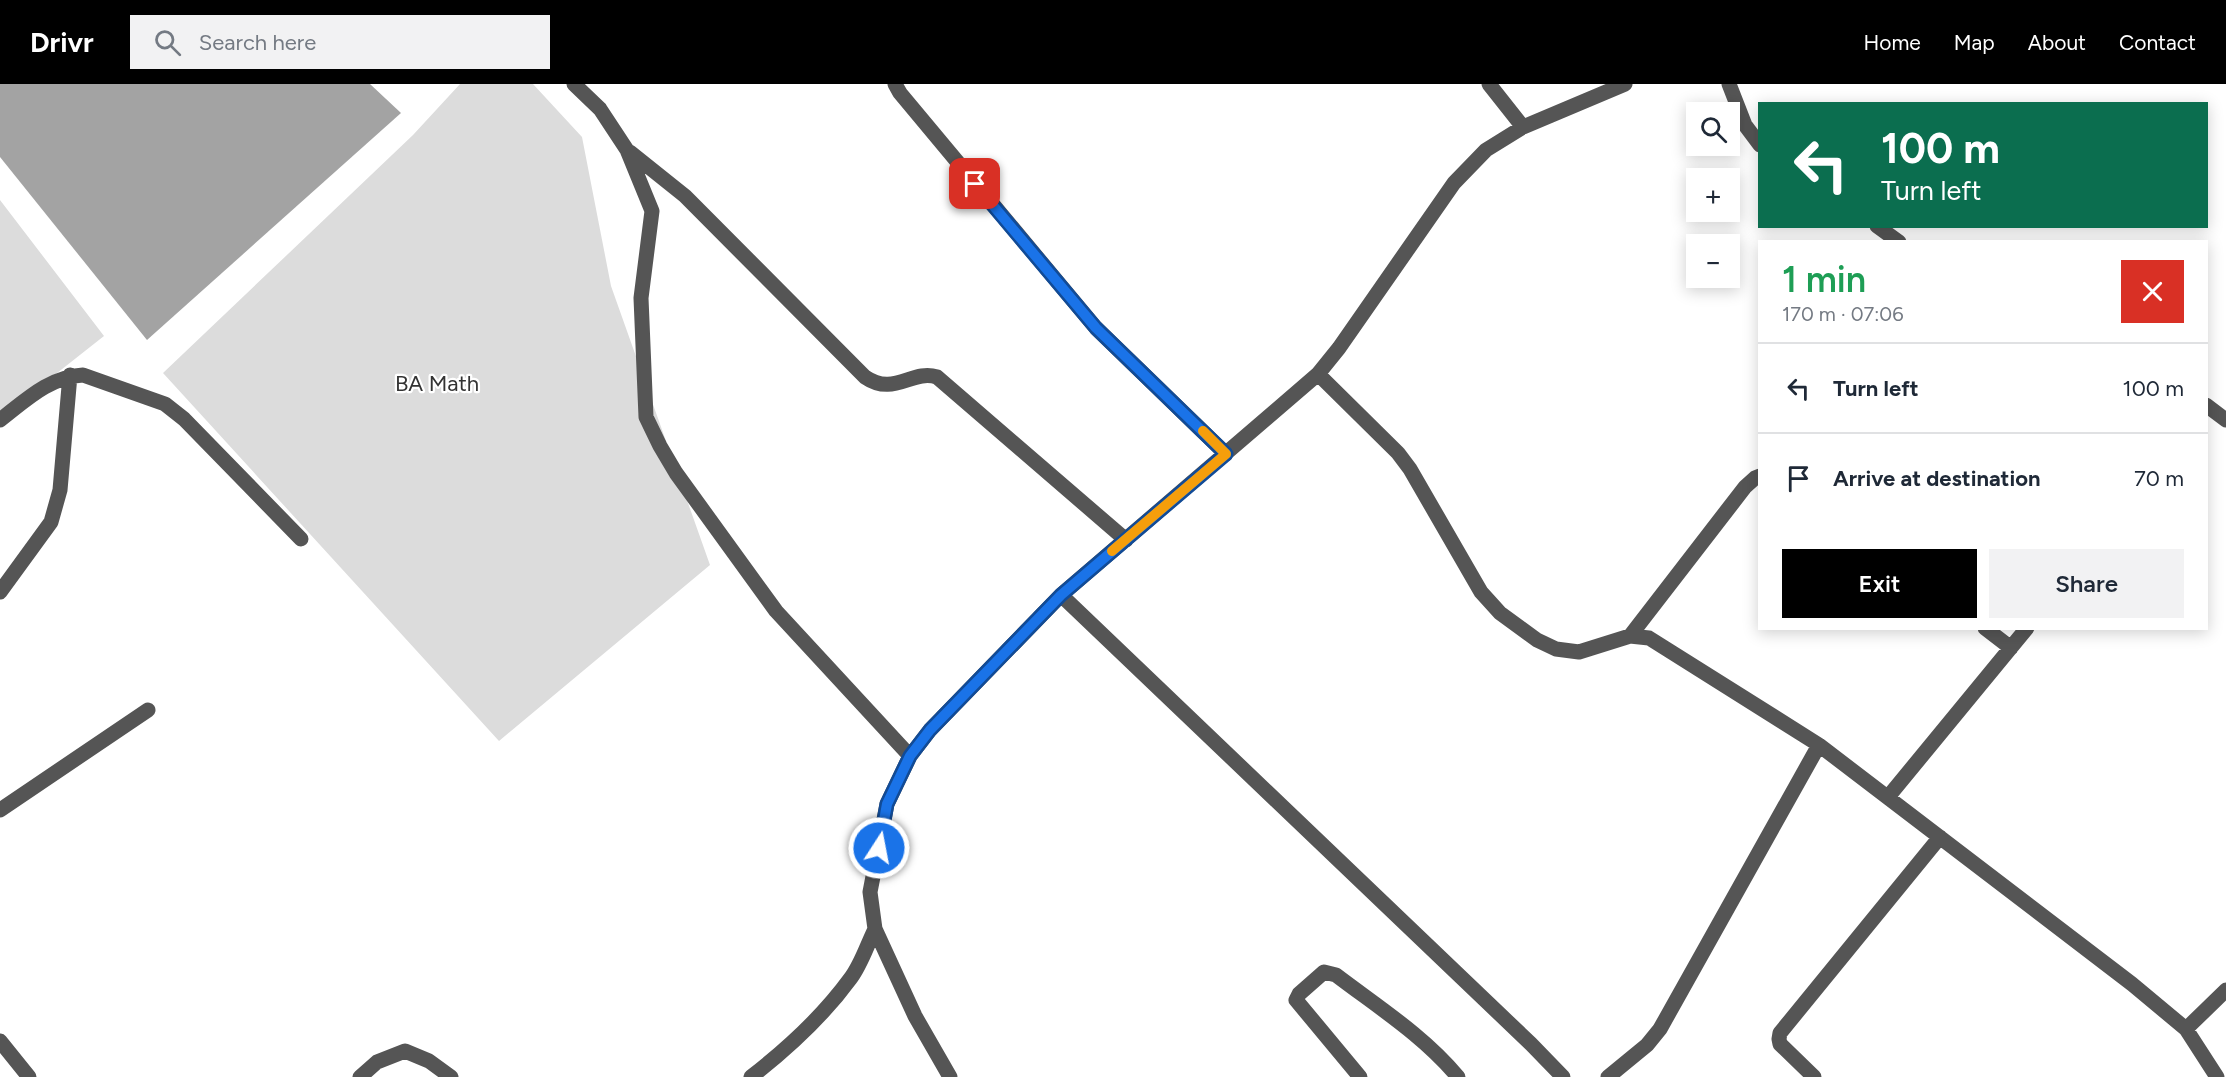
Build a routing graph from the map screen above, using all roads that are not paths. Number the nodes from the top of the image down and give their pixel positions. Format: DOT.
graph roads {
  1 [pos="574,84"];
  2 [pos="895,84"];
  3 [pos="1489,84"];
  4 [pos="1625,84"];
  5 [pos="1729,84"];
  6 [pos="1523,127"];
  7 [pos="1758,142"];
  8 [pos="627,150"];
  9 [pos="1880,228"];
  10 [pos="1896,240"];
  11 [pos="70,375"];
  12 [pos="1318,375"];
  13 [pos="2208,406"];
  14 [pos="0,420"];
  15 [pos="2226,420"];
  16 [pos="1226,454"];
  17 [pos="1758,477"];
  18 [pos="301,539"];
  19 [pos="1125,540"];
  20 [pos="0,592"];
  21 [pos="1061,595"];
  22 [pos="1988,630"];
  23 [pos="2024,630"];
  24 [pos="1630,636"];
  25 [pos="2011,648"];
  26 [pos="148,710"];
  27 [pos="1819,745"];
  28 [pos="910,756"];
  29 [pos="1888,797"];
  30 [pos="0,810"];
  31 [pos="1940,837"];
  32 [pos="875,929"];
  33 [pos="2226,990"];
  34 [pos="2186,1029"];
  35 [pos="0,1041"];
  36 [pos="29,1077"];
  37 [pos="360,1077"];
  38 [pos="452,1077"];
  39 [pos="751,1077"];
  40 [pos="950,1077"];
  41 [pos="1360,1077"];
  42 [pos="1458,1077"];
  43 [pos="1563,1077"];
  44 [pos="1608,1077"];
  45 [pos="1814,1077"];
  46 [pos="2217,1077"];
  1 -- 8 [label="street"];
  2 -- 16 [label="street"];
  3 -- 6 [label="street"];
  4 -- 6 [label="street"];
  5 -- 7 [label="street"];
  6 -- 12 [label="street"];
  8 -- 19 [label="street"];
  8 -- 28 [label="street"];
  9 -- 10 [label="street"];
  11 -- 14 [label="street"];
  11 -- 18 [label="street"];
  11 -- 20 [label="street"];
  12 -- 16 [label="street"];
  12 -- 24 [label="street"];
  13 -- 15 [label="street"];
  16 -- 19 [label="street"];
  17 -- 24 [label="street"];
  19 -- 21 [label="street"];
  21 -- 28 [label="street"];
  21 -- 43 [label="street"];
  22 -- 25 [label="street"];
  23 -- 25 [label="street"];
  24 -- 27 [label="street"];
  25 -- 29 [label="street"];
  26 -- 30 [label="street"];
  27 -- 29 [label="street"];
  27 -- 44 [label="street"];
  28 -- 32 [label="street"];
  29 -- 31 [label="street"];
  31 -- 34 [label="street"];
  31 -- 45 [label="street"];
  32 -- 39 [label="street"];
  32 -- 40 [label="street"];
  33 -- 34 [label="street"];
  34 -- 46 [label="street"];
  35 -- 36 [label="street"];
  37 -- 38 [label="street"];
  41 -- 42 [label="street"];
}
